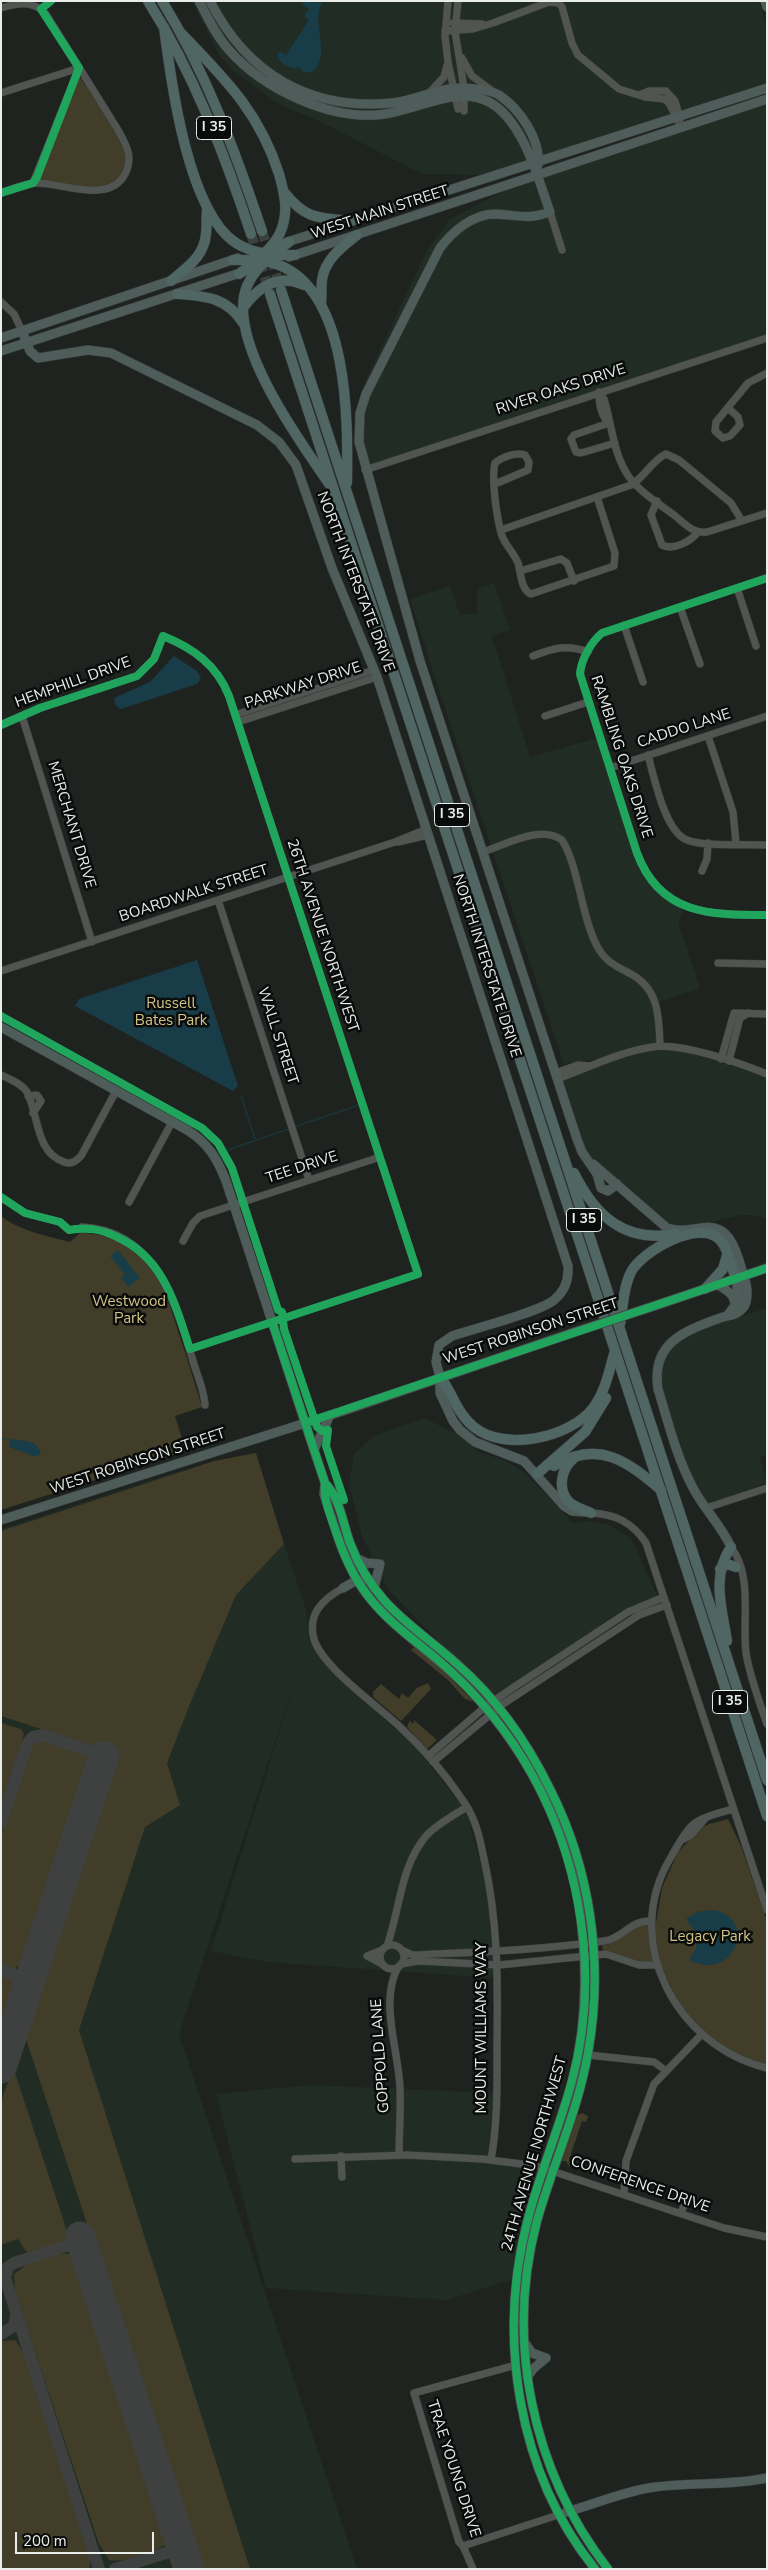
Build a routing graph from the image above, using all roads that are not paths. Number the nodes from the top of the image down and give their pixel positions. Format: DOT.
graph roads {
  1 [pos="51,1"];
  2 [pos="148,1"];
  3 [pos="162,1"];
  4 [pos="200,1"];
  5 [pos="210,1"];
  6 [pos="448,1"];
  7 [pos="458,1"];
  8 [pos="765,1"];
  9 [pos="767,7"];
  10 [pos="1,8"];
  11 [pos="42,9"];
  12 [pos="445,23"];
  13 [pos="164,27"];
  14 [pos="455,27"];
  15 [pos="445,31"];
  16 [pos="180,32"];
  17 [pos="458,50"];
  18 [pos="448,62"];
  19 [pos="79,68"];
  20 [pos="767,88"];
  21 [pos="460,92"];
  22 [pos="1,93"];
  23 [pos="498,94"];
  24 [pos="422,96"];
  25 [pos="767,99"];
  26 [pos="460,110"];
  27 [pos="677,116"];
  28 [pos="680,127"];
  29 [pos="535,161"];
  30 [pos="538,175"];
  31 [pos="33,184"];
  32 [pos="284,191"];
  33 [pos="1,193"];
  34 [pos="207,209"];
  35 [pos="550,212"];
  36 [pos="350,222"];
  37 [pos="262,231"];
  38 [pos="251,234"];
  39 [pos="357,235"];
  40 [pos="289,242"];
  41 [pos="562,250"];
  42 [pos="296,255"];
  43 [pos="264,257"];
  44 [pos="234,260"];
  45 [pos="240,274"];
  46 [pos="171,281"];
  47 [pos="310,287"];
  48 [pos="281,290"];
  49 [pos="177,294"];
  50 [pos="270,294"];
  51 [pos="1,302"];
  52 [pos="321,305"];
  53 [pos="243,308"];
  54 [pos="246,328"];
  55 [pos="22,331"];
  56 [pos="1,338"];
  57 [pos="767,338"];
  58 [pos="27,342"];
  59 [pos="1,351"];
  60 [pos="767,373"];
  61 [pos="598,392"];
  62 [pos="728,408"];
  63 [pos="609,424"];
  64 [pos="615,443"];
  65 [pos="365,470"];
  66 [pos="635,482"];
  67 [pos="495,484"];
  68 [pos="347,491"];
  69 [pos="336,495"];
  70 [pos="597,497"];
  71 [pos="657,502"];
  72 [pos="767,513"];
  73 [pos="742,521"];
  74 [pos="501,530"];
  75 [pos="698,532"];
  76 [pos="520,571"];
  77 [pos="767,578"];
  78 [pos="574,581"];
  79 [pos="737,588"];
  80 [pos="680,607"];
  81 [pos="624,625"];
  82 [pos="163,636"];
  83 [pos="756,646"];
  84 [pos="588,652"];
  85 [pos="533,656"];
  86 [pos="700,664"];
  87 [pos="375,673"];
  88 [pos="644,682"];
  89 [pos="588,702"];
  90 [pos="22,716"];
  91 [pos="545,716"];
  92 [pos="767,716"];
  93 [pos="237,719"];
  94 [pos="1,725"];
  95 [pos="708,736"];
  96 [pos="648,755"];
  97 [pos="610,768"];
  98 [pos="427,832"];
  99 [pos="708,843"];
  100 [pos="736,843"];
  101 [pos="767,845"];
  102 [pos="483,852"];
  103 [pos="702,871"];
  104 [pos="289,877"];
  105 [pos="218,900"];
  106 [pos="767,915"];
  107 [pos="92,942"];
  108 [pos="718,963"];
  109 [pos="767,964"];
  110 [pos="1,970"];
  111 [pos="748,1012"];
  112 [pos="767,1014"];
  113 [pos="1,1027"];
  114 [pos="660,1046"];
  115 [pos="721,1059"];
  116 [pos="729,1061"];
  117 [pos="767,1074"];
  118 [pos="1,1075"];
  119 [pos="556,1076"];
  120 [pos="116,1091"];
  121 [pos="28,1096"];
  122 [pos="33,1113"];
  123 [pos="172,1122"];
  124 [pos="558,1139"];
  125 [pos="380,1157"];
  126 [pos="589,1161"];
  127 [pos="309,1180"];
  128 [pos="617,1184"];
  129 [pos="1,1197"];
  130 [pos="129,1202"];
  131 [pos="234,1205"];
  132 [pos="82,1228"];
  133 [pos="69,1230"];
  134 [pos="690,1231"];
  135 [pos="183,1241"];
  136 [pos="727,1254"];
  137 [pos="767,1268"];
  138 [pos="740,1277"];
  139 [pos="718,1285"];
  140 [pos="705,1289"];
  141 [pos="735,1308"];
  142 [pos="727,1316"];
  143 [pos="272,1322"];
  144 [pos="620,1328"];
  145 [pos="190,1349"];
  146 [pos="615,1350"];
  147 [pos="440,1377"];
  148 [pos="206,1405"];
  149 [pos="330,1415"];
  150 [pos="305,1423"];
  151 [pos="314,1450"];
  152 [pos="578,1455"];
  153 [pos="538,1476"];
  154 [pos="325,1483"];
  155 [pos="767,1488"];
  156 [pos="661,1491"];
  157 [pos="706,1508"];
  158 [pos="591,1513"];
  159 [pos="1,1520"];
  160 [pos="334,1527"];
  161 [pos="731,1547"];
  162 [pos="356,1558"];
  163 [pos="380,1564"];
  164 [pos="348,1565"];
  165 [pos="736,1567"];
  166 [pos="720,1569"];
  167 [pos="361,1577"];
  168 [pos="343,1588"];
  169 [pos="374,1588"];
  170 [pos="744,1588"];
  171 [pos="364,1591"];
  172 [pos="664,1597"];
  173 [pos="667,1605"];
  174 [pos="395,1611"];
  175 [pos="731,1670"];
  176 [pos="492,1707"];
  177 [pos="767,1724"];
  178 [pos="428,1756"];
  179 [pos="433,1762"];
  180 [pos="767,1780"];
  181 [pos="467,1807"];
  182 [pos="734,1808"];
  183 [pos="767,1816"];
  184 [pos="767,1910"];
  185 [pos="652,1921"];
  186 [pos="394,1928"];
  187 [pos="593,1942"];
  188 [pos="584,1943"];
  189 [pos="385,1948"];
  190 [pos="401,1949"];
  191 [pos="498,1951"];
  192 [pos="594,1954"];
  193 [pos="584,1955"];
  194 [pos="384,1965"];
  195 [pos="499,1965"];
  196 [pos="658,1965"];
  197 [pos="399,1966"];
  198 [pos="391,1984"];
  199 [pos="700,2035"];
  200 [pos="588,2055"];
  201 [pos="767,2068"];
  202 [pos="666,2070"];
  203 [pos="399,2155"];
  204 [pos="341,2156"];
  205 [pos="295,2159"];
  206 [pos="491,2160"];
  207 [pos="544,2168"];
  208 [pos="554,2171"];
  209 [pos="342,2177"];
  210 [pos="624,2194"];
  211 [pos="687,2198"];
  212 [pos="681,2214"];
  213 [pos="767,2237"];
  214 [pos="524,2342"];
  215 [pos="546,2358"];
  216 [pos="521,2364"];
  217 [pos="527,2378"];
  218 [pos="541,2438"];
  219 [pos="767,2478"];
  220 [pos="570,2511"];
  221 [pos="558,2515"];
  222 [pos="463,2546"];
  223 [pos="577,2546"];
  224 [pos="602,2560"];
  225 [pos="473,2569"];
  226 [pos="595,2569"];
  227 [pos="608,2569"];
  1 -- 11 [label="street"];
  2 -- 13 [label="highway, I 35"];
  3 -- 16 [label="highway, I 35"];
  4 -- 21 [label="main road"];
  5 -- 24 [label="main road"];
  6 -- 12 [label="street"];
  7 -- 14 [label="street"];
  8 -- 9 [label="main road"];
  10 -- 11 [label="street"];
  11 -- 19 [label="street"];
  12 -- 14 [label="street"];
  12 -- 15 [label="street"];
  13 -- 34 [label="highway"];
  13 -- 38 [label="highway, I 35"];
  14 -- 15 [label="street"];
  14 -- 17 [label="street"];
  14 -- 27 [label="street"];
  15 -- 18 [label="street"];
  16 -- 32 [label="highway"];
  16 -- 37 [label="highway, I 35"];
  17 -- 21 [label="street"];
  17 -- 23 [label="street"];
  18 -- 21 [label="street"];
  18 -- 24 [label="street"];
  19 -- 22 [label="street"];
  19 -- 31 [label="street"];
  19 -- 31 [label="street"];
  20 -- 27 [label="main road, WEST MAIN STREET"];
  21 -- 23 [label="main road"];
  21 -- 24 [label="main road"];
  21 -- 26 [label="street"];
  21 -- 29 [label="main road"];
  23 -- 29 [label="main road"];
  25 -- 28 [label="main road, WEST MAIN STREET"];
  27 -- 28 [label="street"];
  27 -- 29 [label="main road, WEST MAIN STREET"];
  28 -- 30 [label="main road, WEST MAIN STREET"];
  29 -- 30 [label="main road"];
  29 -- 36 [label="main road, WEST MAIN STREET"];
  30 -- 35 [label="main road"];
  30 -- 39 [label="main road, WEST MAIN STREET"];
  31 -- 33 [label="street"];
  32 -- 36 [label="highway"];
  32 -- 43 [label="highway"];
  34 -- 43 [label="highway"];
  34 -- 46 [label="highway"];
  35 -- 41 [label="street"];
  35 -- 65 [label="main road"];
  36 -- 40 [label="main road, WEST MAIN STREET"];
  39 -- 42 [label="main road, WEST MAIN STREET"];
  39 -- 52 [label="highway"];
  40 -- 43 [label="highway"];
  42 -- 43 [label="highway"];
  43 -- 44 [label="highway"];
  43 -- 45 [label="highway"];
  43 -- 47 [label="highway"];
  43 -- 53 [label="highway"];
  44 -- 46 [label="main road"];
  45 -- 49 [label="main road"];
  46 -- 55 [label="main road"];
  47 -- 52 [label="highway"];
  47 -- 53 [label="highway"];
  48 -- 68 [label="highway, I 35"];
  49 -- 54 [label="highway"];
  49 -- 58 [label="main road"];
  50 -- 69 [label="highway, I 35"];
  51 -- 55 [label="street"];
  52 -- 68 [label="highway"];
  53 -- 54 [label="highway"];
  54 -- 69 [label="highway"];
  55 -- 56 [label="main road"];
  55 -- 58 [label="main road"];
  57 -- 61 [label="street, RIVER OAKS DRIVE"];
  58 -- 59 [label="main road"];
  58 -- 87 [label="main road, NORTH INTERSTATE DRIVE"];
  60 -- 62 [label="street"];
  61 -- 63 [label="street"];
  61 -- 65 [label="street, RIVER OAKS DRIVE"];
  63 -- 64 [label="street"];
  63 -- 64 [label="street"];
  64 -- 66 [label="street"];
  65 -- 102 [label="main road"];
  66 -- 70 [label="street"];
  66 -- 71 [label="street"];
  66 -- 73 [label="street"];
  67 -- 67 [label="street"];
  67 -- 74 [label="street"];
  68 -- 124 [label="highway, I 35"];
  69 -- 146 [label="highway, I 35"];
  70 -- 74 [label="street"];
  70 -- 78 [label="street"];
  71 -- 75 [label="street"];
  71 -- 75 [label="street"];
  72 -- 73 [label="street"];
  73 -- 75 [label="street"];
  74 -- 76 [label="street"];
  76 -- 78 [label="street"];
  76 -- 78 [label="street"];
  77 -- 79 [label="street, RAMBLING OAKS DRIVE"];
  79 -- 80 [label="street, RAMBLING OAKS DRIVE"];
  79 -- 83 [label="street"];
  80 -- 81 [label="street, RAMBLING OAKS DRIVE"];
  80 -- 86 [label="street"];
  81 -- 84 [label="street, RAMBLING OAKS DRIVE"];
  81 -- 88 [label="street"];
  82 -- 90 [label="street, HEMPHILL DRIVE"];
  82 -- 93 [label="street, 26TH AVENUE NORTHWEST"];
  84 -- 85 [label="street"];
  84 -- 89 [label="street, RAMBLING OAKS DRIVE"];
  87 -- 93 [label="street, PARKWAY DRIVE"];
  87 -- 98 [label="main road, NORTH INTERSTATE DRIVE"];
  89 -- 91 [label="street"];
  89 -- 97 [label="street, RAMBLING OAKS DRIVE"];
  90 -- 94 [label="street, HEMPHILL DRIVE"];
  90 -- 107 [label="street, MERCHANT DRIVE"];
  92 -- 95 [label="street, CADDO LANE"];
  93 -- 104 [label="street, 26TH AVENUE NORTHWEST"];
  95 -- 96 [label="street, CADDO LANE"];
  95 -- 100 [label="street"];
  96 -- 97 [label="street, CADDO LANE"];
  96 -- 99 [label="street"];
  97 -- 106 [label="street, RAMBLING OAKS DRIVE"];
  98 -- 104 [label="street, BOARDWALK STREET"];
  98 -- 147 [label="main road, NORTH INTERSTATE DRIVE"];
  99 -- 100 [label="street"];
  99 -- 103 [label="street"];
  100 -- 101 [label="street"];
  102 -- 114 [label="street"];
  102 -- 119 [label="main road"];
  104 -- 105 [label="street, BOARDWALK STREET"];
  104 -- 125 [label="street, 26TH AVENUE NORTHWEST"];
  105 -- 107 [label="street, BOARDWALK STREET"];
  105 -- 127 [label="street, WALL STREET"];
  107 -- 110 [label="street, BOARDWALK STREET"];
  108 -- 109 [label="street"];
  111 -- 112 [label="street"];
  111 -- 115 [label="street"];
  111 -- 116 [label="street"];
  113 -- 120 [label="main road, 24TH AVENUE NORTHWEST"];
  114 -- 115 [label="street"];
  114 -- 119 [label="street"];
  115 -- 116 [label="street"];
  116 -- 117 [label="street"];
  118 -- 121 [label="street"];
  119 -- 126 [label="main road"];
  120 -- 122 [label="street"];
  120 -- 123 [label="main road, 24TH AVENUE NORTHWEST"];
  121 -- 122 [label="street"];
  121 -- 122 [label="street"];
  123 -- 130 [label="street"];
  123 -- 131 [label="main road, 24TH AVENUE NORTHWEST"];
  124 -- 134 [label="highway"];
  124 -- 144 [label="highway, I 35"];
  125 -- 127 [label="street, TEE DRIVE"];
  125 -- 143 [label="street, 26TH AVENUE NORTHWEST"];
  126 -- 128 [label="main road"];
  126 -- 128 [label="main road"];
  127 -- 131 [label="street, TEE DRIVE"];
  128 -- 134 [label="main road"];
  129 -- 133 [label="street"];
  131 -- 135 [label="street, TEE DRIVE"];
  131 -- 143 [label="main road, 24TH AVENUE NORTHWEST"];
  132 -- 145 [label="street"];
  134 -- 138 [label="main road"];
  136 -- 138 [label="highway"];
  136 -- 140 [label="highway"];
  136 -- 144 [label="highway"];
  137 -- 138 [label="main road, WEST ROBINSON STREET"];
  138 -- 139 [label="main road, WEST ROBINSON STREET"];
  138 -- 141 [label="main road"];
  138 -- 142 [label="main road"];
  139 -- 140 [label="main road, WEST ROBINSON STREET"];
  139 -- 141 [label="main road"];
  140 -- 147 [label="main road, WEST ROBINSON STREET, bridge"];
  141 -- 142 [label="main road"];
  142 -- 157 [label="main road"];
  143 -- 145 [label="street"];
  143 -- 150 [label="main road, 24TH AVENUE NORTHWEST"];
  144 -- 175 [label="highway, I 35"];
  145 -- 148 [label="street"];
  146 -- 147 [label="highway"];
  146 -- 153 [label="highway"];
  146 -- 156 [label="highway, I 35"];
  147 -- 149 [label="main road, WEST ROBINSON STREET"];
  147 -- 153 [label="main road, NORTH INTERSTATE DRIVE"];
  149 -- 150 [label="main road, WEST ROBINSON STREET"];
  149 -- 151 [label="main road"];
  150 -- 151 [label="main road, 24TH AVENUE NORTHWEST"];
  150 -- 159 [label="main road, WEST ROBINSON STREET"];
  151 -- 154 [label="main road, 24TH AVENUE NORTHWEST"];
  152 -- 153 [label="highway"];
  152 -- 156 [label="highway"];
  152 -- 158 [label="highway"];
  153 -- 158 [label="main road, NORTH INTERSTATE DRIVE"];
  154 -- 160 [label="main road, 24TH AVENUE NORTHWEST"];
  154 -- 162 [label="main road, 24TH AVENUE NORTHWEST"];
  155 -- 157 [label="street"];
  156 -- 183 [label="highway, I 35"];
  157 -- 161 [label="main road"];
  158 -- 172 [label="street, NORTH INTERSTATE DRIVE"];
  160 -- 164 [label="main road, 24TH AVENUE NORTHWEST"];
  160 -- 167 [label="main road"];
  161 -- 165 [label="street"];
  161 -- 166 [label="highway"];
  161 -- 170 [label="street"];
  162 -- 163 [label="main road"];
  162 -- 167 [label="main road, 24TH AVENUE NORTHWEST"];
  163 -- 167 [label="main road"];
  163 -- 169 [label="main road"];
  164 -- 167 [label="main road, 24TH AVENUE NORTHWEST"];
  164 -- 168 [label="main road"];
  165 -- 166 [label="highway"];
  165 -- 170 [label="street"];
  166 -- 175 [label="highway"];
  167 -- 168 [label="main road"];
  167 -- 169 [label="main road, 24TH AVENUE NORTHWEST"];
  167 -- 171 [label="main road, 24TH AVENUE NORTHWEST"];
  167 -- 174 [label="main road"];
  168 -- 171 [label="main road"];
  168 -- 178 [label="street"];
  169 -- 174 [label="main road, 24TH AVENUE NORTHWEST"];
  170 -- 177 [label="street"];
  171 -- 176 [label="main road, 24TH AVENUE NORTHWEST"];
  172 -- 173 [label="street, NORTH INTERSTATE DRIVE"];
  172 -- 176 [label="street"];
  173 -- 176 [label="street"];
  173 -- 182 [label="street, NORTH INTERSTATE DRIVE"];
  174 -- 176 [label="main road, 24TH AVENUE NORTHWEST"];
  175 -- 180 [label="highway, I 35"];
  176 -- 178 [label="street"];
  176 -- 179 [label="street"];
  176 -- 187 [label="main road, 24TH AVENUE NORTHWEST"];
  176 -- 188 [label="main road, 24TH AVENUE NORTHWEST"];
  178 -- 179 [label="street, MOUNT WILLIAMS WAY"];
  179 -- 181 [label="street, MOUNT WILLIAMS WAY"];
  181 -- 186 [label="street"];
  181 -- 191 [label="street, MOUNT WILLIAMS WAY"];
  182 -- 184 [label="street, NORTH INTERSTATE DRIVE"];
  182 -- 185 [label="street"];
  185 -- 187 [label="street"];
  185 -- 196 [label="street"];
  186 -- 189 [label="street"];
  186 -- 190 [label="street"];
  187 -- 188 [label="street"];
  187 -- 192 [label="main road, 24TH AVENUE NORTHWEST"];
  188 -- 191 [label="street"];
  188 -- 193 [label="main road, 24TH AVENUE NORTHWEST"];
  189 -- 190 [label="street"];
  189 -- 194 [label="street"];
  189 -- 194 [label="street"];
  190 -- 191 [label="street"];
  190 -- 197 [label="street"];
  191 -- 195 [label="street, MOUNT WILLIAMS WAY"];
  192 -- 193 [label="street"];
  192 -- 196 [label="street"];
  192 -- 200 [label="main road, 24TH AVENUE NORTHWEST"];
  193 -- 195 [label="street"];
  193 -- 207 [label="main road, 24TH AVENUE NORTHWEST"];
  194 -- 197 [label="street"];
  194 -- 198 [label="street, GOPPOLD LANE"];
  195 -- 197 [label="street"];
  195 -- 206 [label="street, MOUNT WILLIAMS WAY"];
  196 -- 199 [label="street"];
  197 -- 198 [label="street, GOPPOLD LANE"];
  198 -- 203 [label="street, GOPPOLD LANE"];
  199 -- 201 [label="street"];
  199 -- 202 [label="street"];
  200 -- 202 [label="street"];
  200 -- 208 [label="main road, 24TH AVENUE NORTHWEST"];
  202 -- 210 [label="street"];
  203 -- 204 [label="street, CONFERENCE DRIVE"];
  203 -- 206 [label="street, CONFERENCE DRIVE"];
  204 -- 205 [label="street, CONFERENCE DRIVE"];
  204 -- 209 [label="street"];
  206 -- 207 [label="street, CONFERENCE DRIVE"];
  207 -- 208 [label="street, CONFERENCE DRIVE"];
  207 -- 216 [label="main road, 24TH AVENUE NORTHWEST"];
  208 -- 210 [label="street, CONFERENCE DRIVE"];
  208 -- 214 [label="main road, 24TH AVENUE NORTHWEST"];
  210 -- 212 [label="street, CONFERENCE DRIVE"];
  211 -- 212 [label="street"];
  212 -- 213 [label="street, CONFERENCE DRIVE"];
  214 -- 215 [label="main road"];
  214 -- 216 [label="main road, 24TH AVENUE NORTHWEST"];
  215 -- 216 [label="main road"];
  215 -- 217 [label="main road"];
  216 -- 217 [label="main road, 24TH AVENUE NORTHWEST"];
  216 -- 218 [label="main road"];
  216 -- 221 [label="main road, 24TH AVENUE NORTHWEST"];
  216 -- 222 [label="street, TRAE YOUNG DRIVE"];
  217 -- 218 [label="main road, 24TH AVENUE NORTHWEST"];
  218 -- 220 [label="main road, 24TH AVENUE NORTHWEST"];
  219 -- 220 [label="main road"];
  220 -- 221 [label="main road"];
  220 -- 224 [label="main road, 24TH AVENUE NORTHWEST"];
  221 -- 222 [label="street"];
  221 -- 223 [label="main road, 24TH AVENUE NORTHWEST"];
  222 -- 225 [label="street, TRAE YOUNG DRIVE"];
  223 -- 224 [label="main road"];
  223 -- 226 [label="main road, 24TH AVENUE NORTHWEST"];
  224 -- 227 [label="main road, 24TH AVENUE NORTHWEST"];
}
